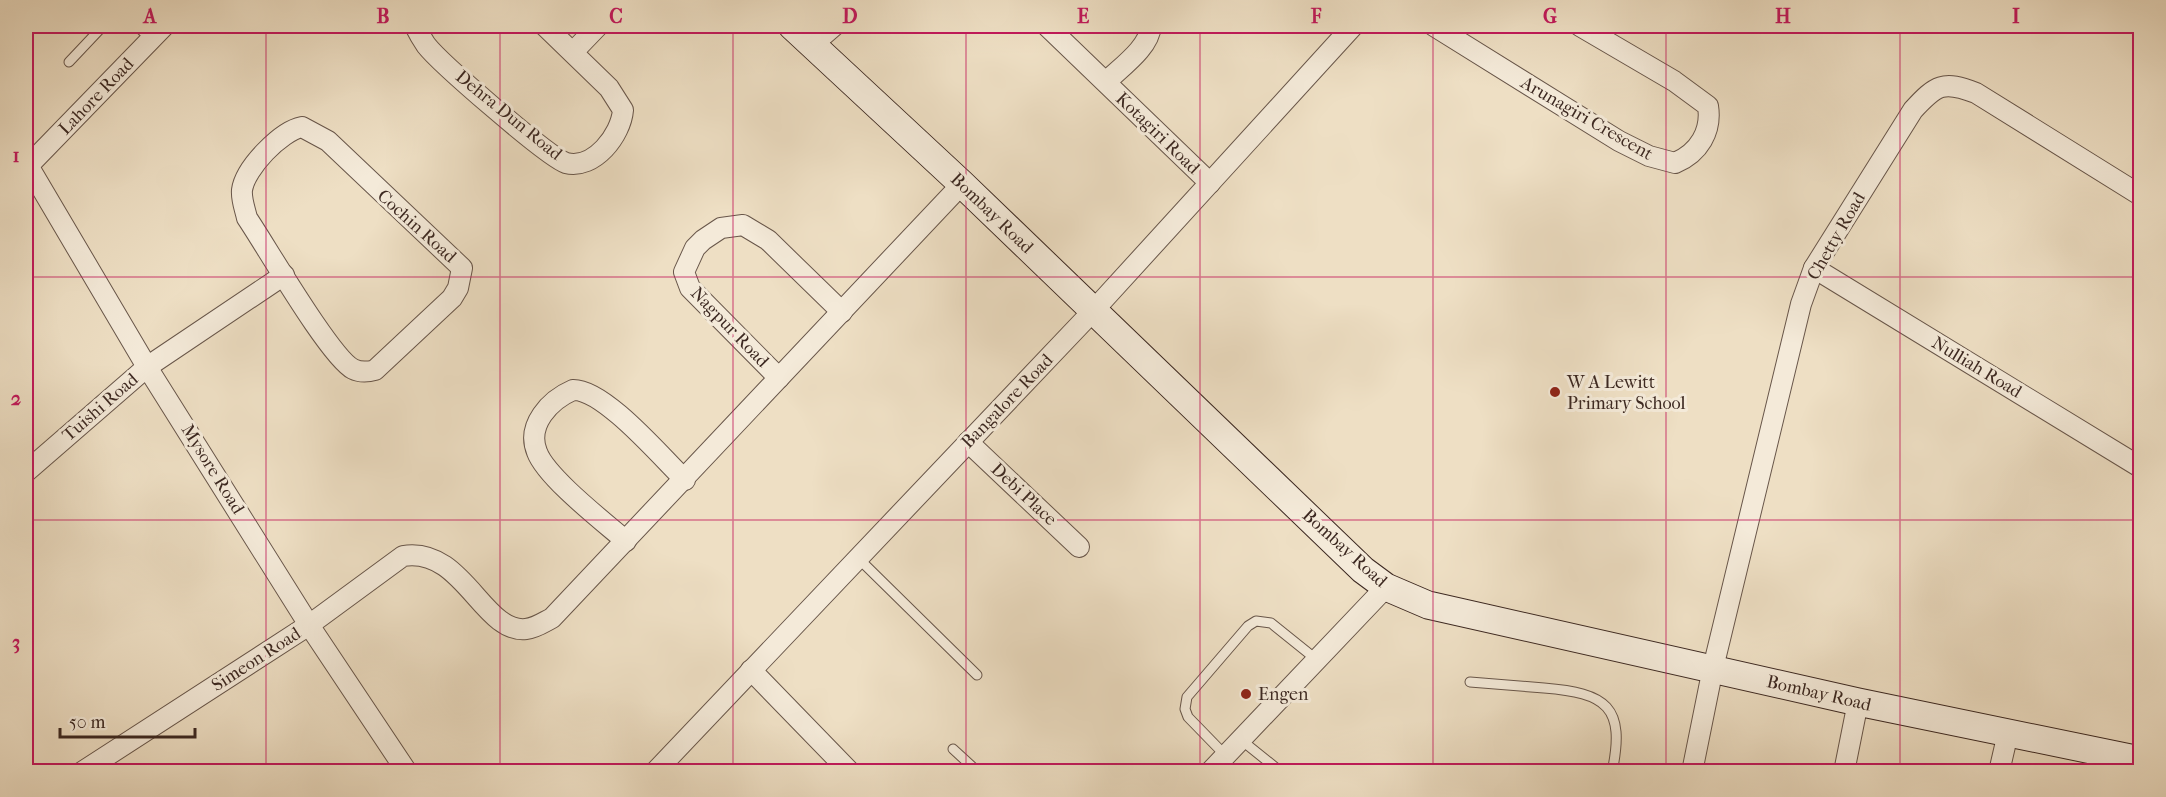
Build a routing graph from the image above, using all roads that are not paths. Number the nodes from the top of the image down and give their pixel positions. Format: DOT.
graph roads {
  1 [pos="103,26"];
  2 [pos="415,26"];
  3 [pos="545,26"];
  4 [pos="598,26"];
  5 [pos="792,26"];
  6 [pos="834,26"];
  7 [pos="1047,26"];
  8 [pos="1151,26"];
  9 [pos="1353,26"];
  10 [pos="1434,26"];
  11 [pos="1580,26"];
  12 [pos="150,30"];
  13 [pos="812,45"];
  14 [pos="573,52"];
  15 [pos="69,62"];
  16 [pos="1106,82"];
  17 [pos="27,164"];
  18 [pos="1210,183"];
  19 [pos="962,184"];
  20 [pos="2140,195"];
  21 [pos="1814,268"];
  22 [pos="284,275"];
  23 [pos="1093,311"];
  24 [pos="842,312"];
  25 [pos="147,367"];
  26 [pos="779,378"];
  27 [pos="968,442"];
  28 [pos="2140,467"];
  29 [pos="26,472"];
  30 [pos="685,480"];
  31 [pos="626,541"];
  32 [pos="1079,547"];
  33 [pos="858,558"];
  34 [pos="1386,587"];
  35 [pos="309,625"];
  36 [pos="1317,660"];
  37 [pos="1713,668"];
  38 [pos="751,670"];
  39 [pos="977,675"];
  40 [pos="1470,682"];
  41 [pos="1858,702"];
  42 [pos="2008,733"];
  43 [pos="1240,739"];
  44 [pos="953,748"];
  45 [pos="1226,755"];
  46 [pos="2140,759"];
  47 [pos="82,771"];
  48 [pos="407,771"];
  49 [pos="655,771"];
  50 [pos="850,771"];
  51 [pos="978,771"];
  52 [pos="1211,771"];
  53 [pos="1281,771"];
  54 [pos="1612,771"];
  55 [pos="1692,771"];
  56 [pos="1844,771"];
  57 [pos="1999,771"];
  1 -- 15 [label="lane"];
  2 -- 14 [label="street, Dehra Dun Road"];
  3 -- 14 [label="street, Dehra Dun Road"];
  4 -- 14 [label="street"];
  5 -- 13 [label="street, Bombay Road"];
  6 -- 13 [label="street"];
  7 -- 16 [label="street, Kotagiri Road"];
  8 -- 16 [label="street, Kotagiri Road"];
  9 -- 18 [label="street, Bangalore Road"];
  10 -- 11 [label="street, Arunagiri Crescent"];
  12 -- 17 [label="street, Lahore Road"];
  13 -- 19 [label="street, Bombay Road"];
  16 -- 18 [label="street, Kotagiri Road"];
  17 -- 25 [label="street, Mysore Road"];
  18 -- 23 [label="street, Bangalore Road"];
  19 -- 23 [label="street, Bombay Road"];
  19 -- 24 [label="street, Nagpur Road"];
  20 -- 21 [label="street, Chetty Road"];
  21 -- 28 [label="street, Nulliah Road"];
  21 -- 37 [label="street, Chetty Road"];
  22 -- 22 [label="street, Cochin Road"];
  22 -- 25 [label="street"];
  23 -- 27 [label="street, Bangalore Road"];
  23 -- 34 [label="street, Bombay Road"];
  24 -- 26 [label="street, Nagpur Road"];
  24 -- 26 [label="street, Nagpur Road"];
  25 -- 29 [label="street, Tuishi Road"];
  25 -- 35 [label="street, Mysore Road"];
  26 -- 30 [label="street, Nagpur Road"];
  27 -- 32 [label="street, Debi Place"];
  27 -- 33 [label="street, Bangalore Road"];
  30 -- 31 [label="street, Nagpur Road"];
  30 -- 31 [label="street"];
  31 -- 35 [label="street, Nagpur Road"];
  33 -- 38 [label="street, Bangalore Road"];
  33 -- 39 [label="lane"];
  34 -- 36 [label="street"];
  34 -- 37 [label="street, Bombay Road"];
  35 -- 47 [label="street, Simeon Road"];
  35 -- 48 [label="street, Mysore Road"];
  36 -- 43 [label="street"];
  36 -- 45 [label="lane"];
  37 -- 41 [label="street, Bombay Road"];
  37 -- 55 [label="street, Chetty Road"];
  38 -- 49 [label="street, Bangalore Road"];
  38 -- 50 [label="street"];
  40 -- 54 [label="lane"];
  41 -- 42 [label="street, Bombay Road"];
  41 -- 56 [label="street"];
  42 -- 46 [label="street, Bombay Road"];
  42 -- 57 [label="street"];
  43 -- 45 [label="street"];
  43 -- 53 [label="lane"];
  44 -- 51 [label="lane"];
  45 -- 52 [label="street"];
}
